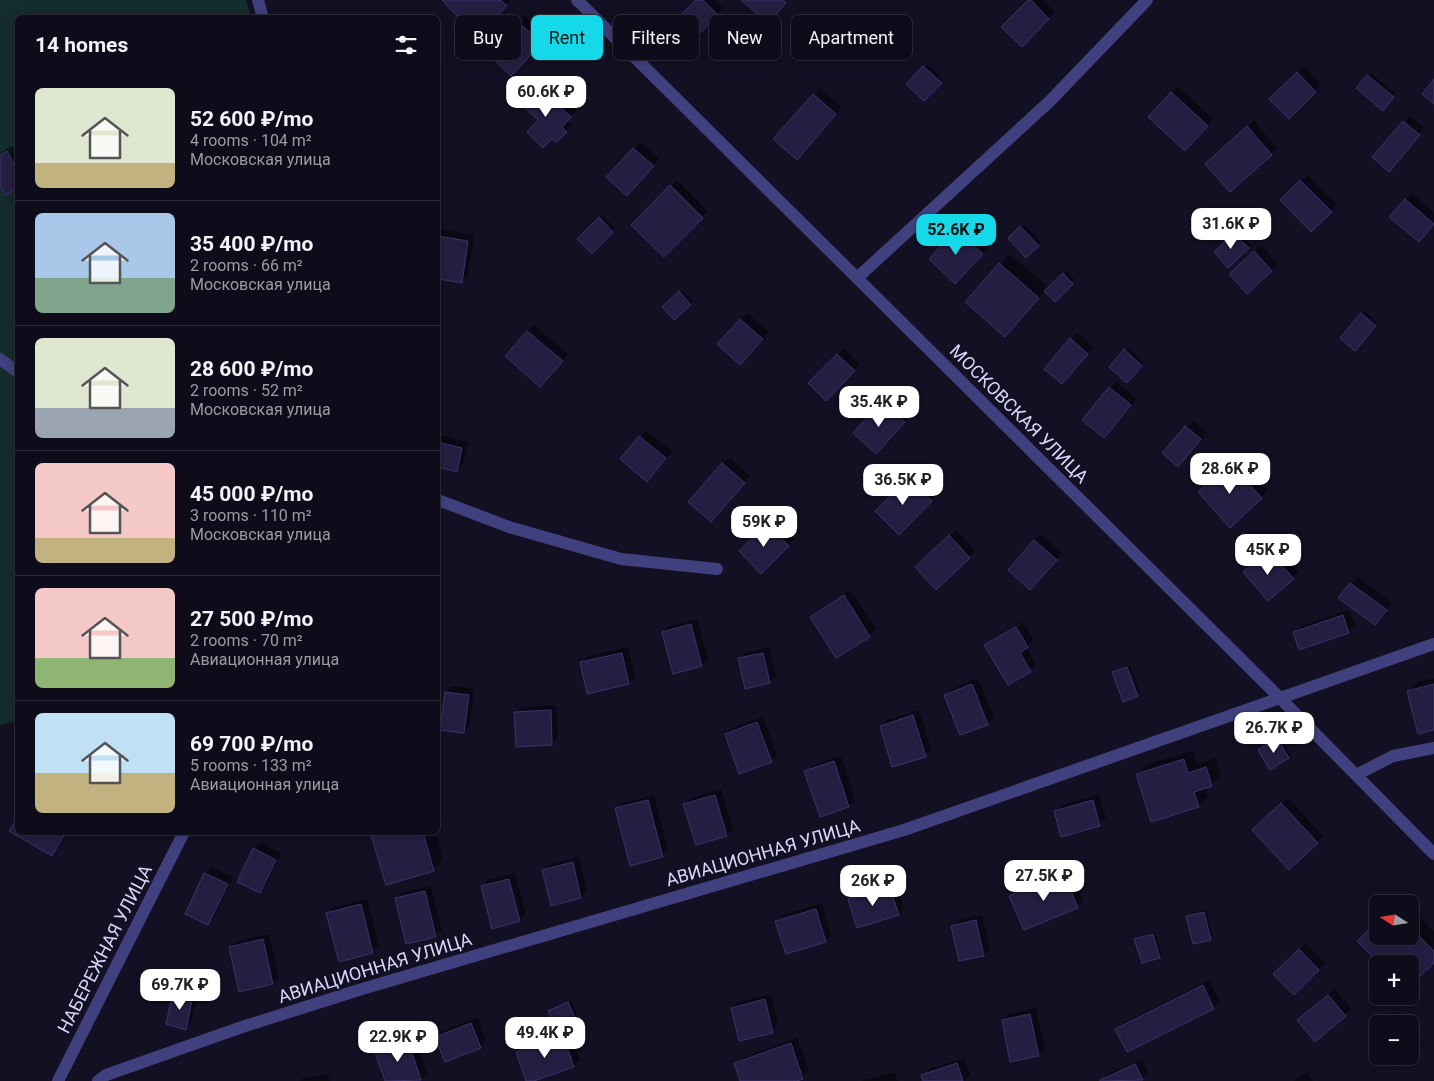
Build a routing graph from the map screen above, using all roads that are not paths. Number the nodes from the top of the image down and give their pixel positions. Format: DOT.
graph roads {
  1 [pos="258,0"];
  2 [pos="577,0"];
  3 [pos="1147,0"];
  4 [pos="262,15"];
  5 [pos="857,278"];
  6 [pos="0,359"];
  7 [pos="15,370"];
  8 [pos="440,501"];
  9 [pos="717,569"];
  10 [pos="1434,644"];
  11 [pos="1280,698"];
  12 [pos="1434,748"];
  13 [pos="1356,775"];
  14 [pos="182,835"];
  15 [pos="1434,854"];
  16 [pos="58,1081"];
  17 [pos="98,1081"];
  1 -- 4 [label="street"];
  2 -- 5 [label="street, МОСКОВСКАЯ УЛИЦА"];
  3 -- 5 [label="street"];
  5 -- 11 [label="street, МОСКОВСКАЯ УЛИЦА"];
  6 -- 7 [label="street"];
  8 -- 9 [label="street"];
  10 -- 11 [label="street, АВИАЦИОННАЯ УЛИЦА"];
  11 -- 13 [label="street, МОСКОВСКАЯ УЛИЦА"];
  11 -- 17 [label="street, АВИАЦИОННАЯ УЛИЦА"];
  12 -- 13 [label="street"];
  13 -- 15 [label="street, МОСКОВСКАЯ УЛИЦА"];
  14 -- 16 [label="street, НАБЕРЕЖНАЯ УЛИЦА"];
}
